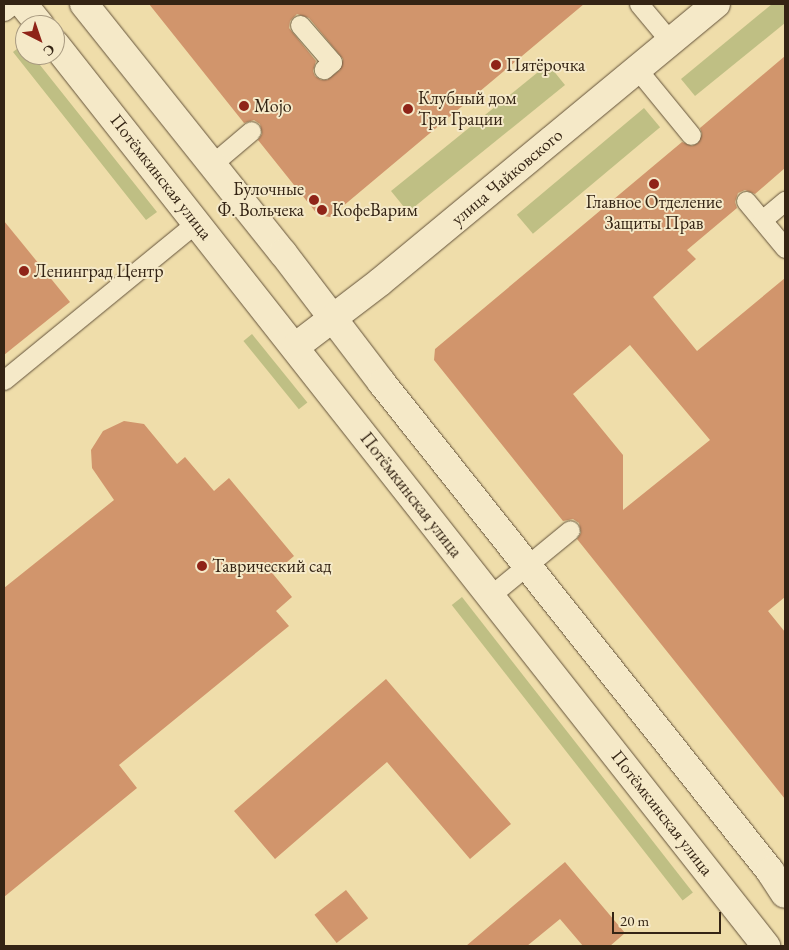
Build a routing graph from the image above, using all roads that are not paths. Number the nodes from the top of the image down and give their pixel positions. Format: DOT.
graph roads {
  1 [pos="13,4"];
  2 [pos="23,4"];
  3 [pos="84,4"];
  4 [pos="639,4"];
  5 [pos="716,4"];
  6 [pos="4,11"];
  7 [pos="32,15"];
  8 [pos="300,25"];
  9 [pos="670,41"];
  10 [pos="65,57"];
  11 [pos="324,68"];
  12 [pos="637,69"];
  13 [pos="251,132"];
  14 [pos="691,135"];
  15 [pos="212,164"];
  16 [pos="746,201"];
  17 [pos="785,201"];
  18 [pos="762,220"];
  19 [pos="197,222"];
  20 [pos="785,248"];
  21 [pos="333,319"];
  22 [pos="295,348"];
  23 [pos="4,380"];
  24 [pos="570,530"];
  25 [pos="527,566"];
  26 [pos="491,595"];
  27 [pos="785,894"];
  28 [pos="766,946"];
  1 -- 6 [label="lane"];
  2 -- 7 [label="street"];
  3 -- 15 [label="street"];
  4 -- 9 [label="lane"];
  5 -- 9 [label="street, улица Чайковского"];
  8 -- 11 [label="lane"];
  9 -- 12 [label="street, улица Чайковского"];
  10 -- 19 [label="street, Потёмкинская улица"];
  12 -- 14 [label="lane"];
  12 -- 21 [label="street, улица Чайковского"];
  13 -- 15 [label="lane"];
  15 -- 21 [label="street"];
  16 -- 18 [label="lane"];
  17 -- 18 [label="lane"];
  18 -- 20 [label="lane"];
  19 -- 22 [label="street, Потёмкинская улица"];
  19 -- 23 [label="lane"];
  21 -- 22 [label="street, улица Чайковского"];
  21 -- 25 [label="street"];
  22 -- 26 [label="street, Потёмкинская улица"];
  24 -- 25 [label="lane"];
  25 -- 26 [label="lane"];
  25 -- 27 [label="street"];
  26 -- 28 [label="street, Потёмкинская улица"];
}
